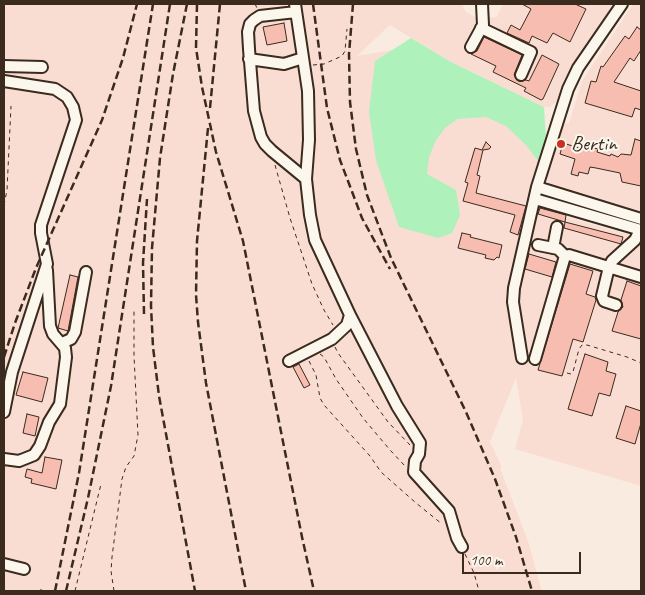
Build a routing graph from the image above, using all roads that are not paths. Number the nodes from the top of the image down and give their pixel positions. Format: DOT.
graph roads {
  1 [pos="482,4"];
  2 [pos="622,4"];
  3 [pos="295,8"];
  4 [pos="481,28"];
  5 [pos="471,47"];
  6 [pos="249,59"];
  7 [pos="304,62"];
  8 [pos="4,66"];
  9 [pos="42,67"];
  10 [pos="520,75"];
  11 [pos="4,81"];
  12 [pos="306,179"];
  13 [pos="537,187"];
  14 [pos="535,199"];
  15 [pos="641,219"];
  16 [pos="557,226"];
  17 [pos="641,230"];
  18 [pos="538,245"];
  19 [pos="553,248"];
  20 [pos="565,256"];
  21 [pos="47,264"];
  22 [pos="609,267"];
  23 [pos="86,272"];
  24 [pos="641,277"];
  25 [pos="616,305"];
  26 [pos="350,315"];
  27 [pos="62,343"];
  28 [pos="522,358"];
  29 [pos="535,359"];
  30 [pos="289,361"];
  31 [pos="4,412"];
  32 [pos="4,458"];
  33 [pos="462,547"];
  34 [pos="4,564"];
  35 [pos="24,569"];
  1 -- 4 [label="street"];
  2 -- 13 [label="street"];
  3 -- 6 [label="street"];
  3 -- 7 [label="street"];
  4 -- 5 [label="street"];
  4 -- 10 [label="street"];
  6 -- 7 [label="street"];
  6 -- 12 [label="street"];
  7 -- 12 [label="street"];
  8 -- 9 [label="street"];
  11 -- 21 [label="street"];
  12 -- 26 [label="street"];
  13 -- 14 [label="street"];
  13 -- 15 [label="street"];
  14 -- 17 [label="street"];
  14 -- 28 [label="street"];
  16 -- 19 [label="street"];
  17 -- 22 [label="street"];
  18 -- 19 [label="street"];
  19 -- 20 [label="street"];
  20 -- 22 [label="street"];
  20 -- 29 [label="street"];
  21 -- 27 [label="street"];
  21 -- 31 [label="street"];
  22 -- 24 [label="street"];
  22 -- 25 [label="street"];
  23 -- 27 [label="street"];
  26 -- 30 [label="street"];
  26 -- 33 [label="street"];
  27 -- 32 [label="street"];
  34 -- 35 [label="street"];
}
